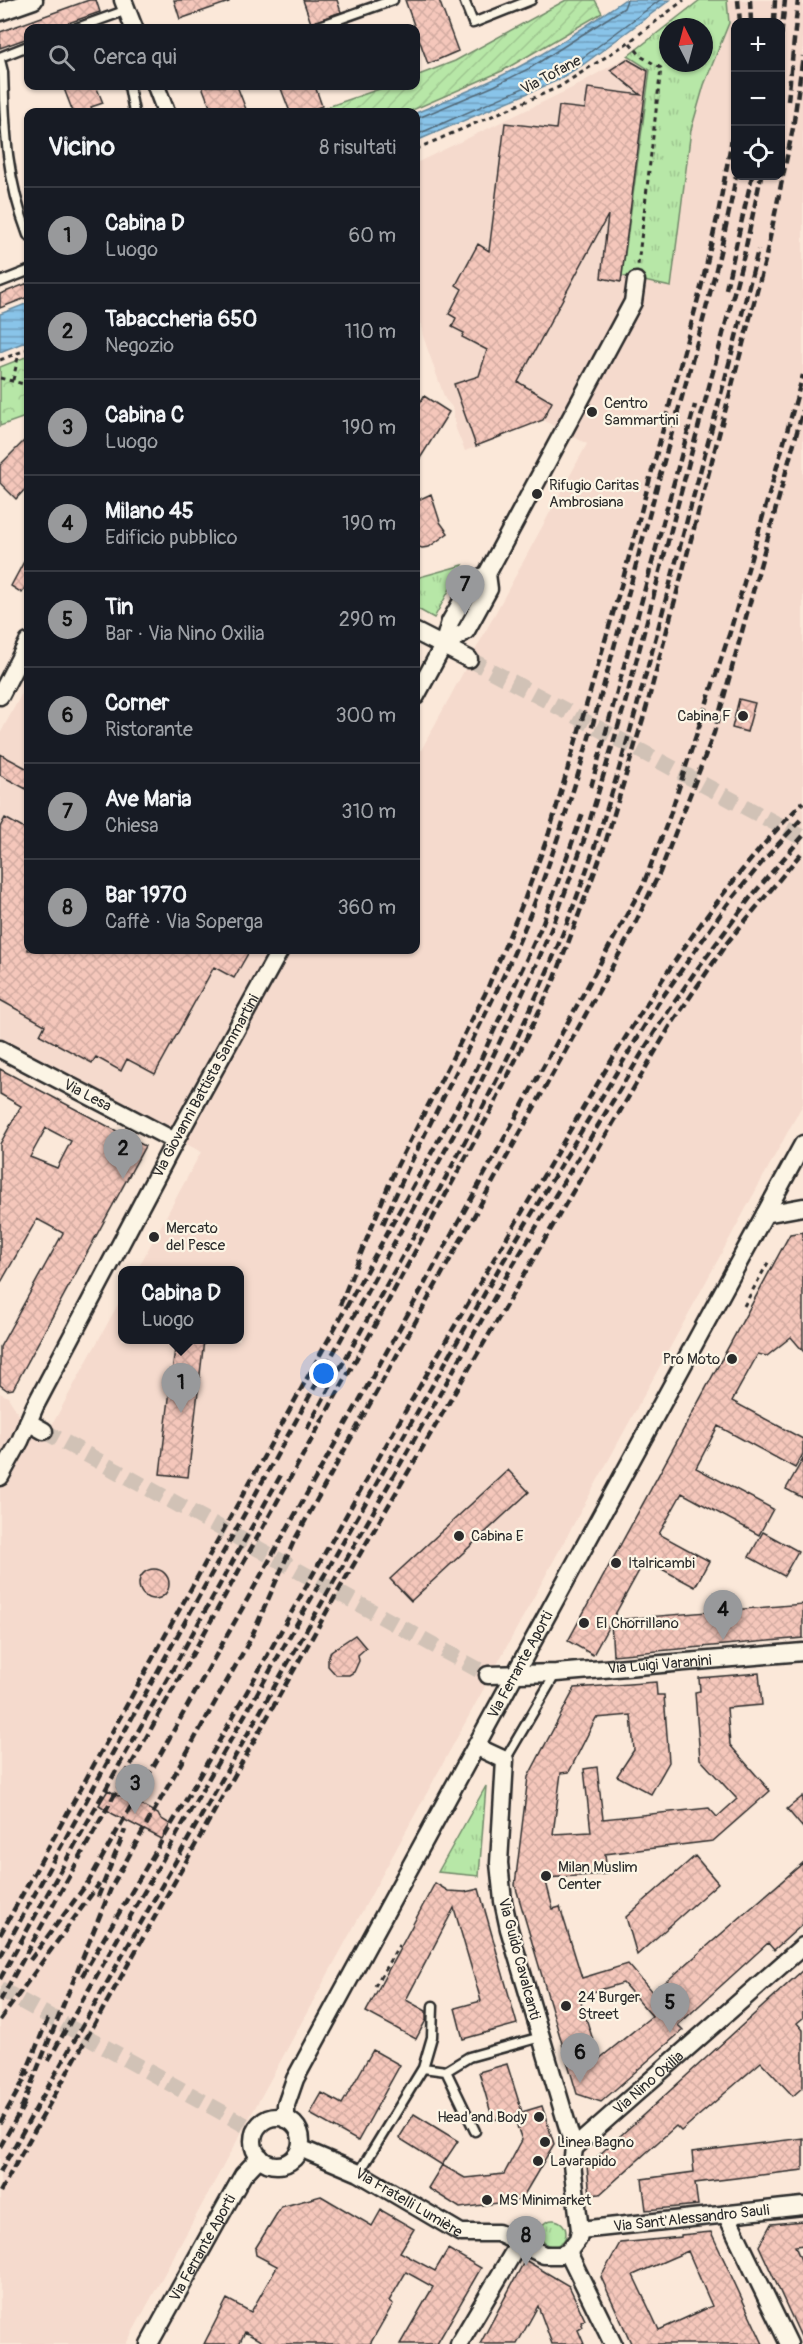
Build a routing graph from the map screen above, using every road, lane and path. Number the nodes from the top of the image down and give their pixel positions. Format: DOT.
graph roads {
  1 [pos="34,0"];
  2 [pos="362,0"];
  3 [pos="393,0"];
  4 [pos="464,0"];
  5 [pos="531,0"];
  6 [pos="684,0"];
  7 [pos="125,5"];
  8 [pos="365,10"];
  9 [pos="0,12"];
  10 [pos="85,24"];
  11 [pos="132,24"];
  12 [pos="325,24"];
  13 [pos="629,42"];
  14 [pos="24,48"];
  15 [pos="0,58"];
  16 [pos="130,90"];
  17 [pos="158,90"];
  18 [pos="133,108"];
  19 [pos="164,108"];
  20 [pos="420,147"];
  21 [pos="24,224"];
  22 [pos="24,273"];
  23 [pos="636,281"];
  24 [pos="0,282"];
  25 [pos="24,351"];
  26 [pos="19,353"];
  27 [pos="0,360"];
  28 [pos="0,378"];
  29 [pos="13,380"];
  30 [pos="24,384"];
  31 [pos="420,634"];
  32 [pos="443,646"];
  33 [pos="24,650"];
  34 [pos="469,659"];
  35 [pos="420,689"];
  36 [pos="0,696"];
  37 [pos="278,954"];
  38 [pos="0,1049"];
  39 [pos="175,1141"];
  40 [pos="803,1144"];
  41 [pos="803,1207"];
  42 [pos="765,1214"];
  43 [pos="770,1259"];
  44 [pos="744,1306"];
  45 [pos="28,1422"];
  46 [pos="44,1431"];
  47 [pos="0,1477"];
  48 [pos="803,1652"];
  49 [pos="556,1673"];
  50 [pos="516,1674"];
  51 [pos="488,1675"];
  52 [pos="477,1746"];
  53 [pos="505,1760"];
  54 [pos="399,1945"];
  55 [pos="803,1946"];
  56 [pos="375,1986"];
  57 [pos="433,2006"];
  58 [pos="541,2037"];
  59 [pos="423,2068"];
  60 [pos="446,2070"];
  61 [pos="286,2119"];
  62 [pos="475,2131"];
  63 [pos="300,2148"];
  64 [pos="574,2148"];
  65 [pos="260,2157"];
  66 [pos="359,2173"];
  67 [pos="803,2206"];
  68 [pos="726,2214"];
  69 [pos="580,2230"];
  70 [pos="519,2243"];
  71 [pos="568,2252"];
  72 [pos="149,2344"];
  73 [pos="459,2344"];
  74 [pos="613,2344"];
  75 [pos="789,2344"];
  1 -- 9 [label="street"];
  2 -- 8 [label="lane"];
  3 -- 8 [label="lane"];
  4 -- 5 [label="lane"];
  6 -- 13 [label="path, Via Tofane"];
  7 -- 10 [label="lane"];
  7 -- 11 [label="street"];
  8 -- 12 [label="lane"];
  13 -- 20 [label="path, Via Tofane"];
  13 -- 23 [label="path"];
  14 -- 15 [label="lane"];
  15 -- 21 [label="lane"];
  16 -- 18 [label="lane"];
  17 -- 19 [label="street"];
  22 -- 24 [label="lane"];
  23 -- 32 [label="street"];
  25 -- 26 [label="path"];
  26 -- 27 [label="path"];
  26 -- 29 [label="path"];
  28 -- 29 [label="path"];
  29 -- 30 [label="path"];
  31 -- 32 [label="street"];
  32 -- 34 [label="street"];
  32 -- 35 [label="street"];
  33 -- 36 [label="street"];
  37 -- 39 [label="street, Via Giovanni Battista Sammartini"];
  38 -- 39 [label="street, Via Lesa"];
  39 -- 45 [label="street, Via Giovanni Battista Sammartini"];
  40 -- 42 [label="street, Via Ferrante Aporti"];
  41 -- 42 [label="street"];
  42 -- 50 [label="street, Via Ferrante Aporti"];
  43 -- 44 [label="path"];
  45 -- 46 [label="street"];
  45 -- 47 [label="street, Via Giovanni Battista Sammartini"];
  48 -- 49 [label="street, Via Luigi Varanini"];
  49 -- 50 [label="street, Via Luigi Varanini"];
  49 -- 53 [label="lane"];
  50 -- 51 [label="street, Via Luigi Varanini"];
  50 -- 52 [label="street, Via Ferrante Aporti"];
  52 -- 53 [label="street"];
  52 -- 61 [label="street, Via Ferrante Aporti"];
  53 -- 58 [label="street, Via Guido Cavalcanti"];
  54 -- 56 [label="path"];
  55 -- 64 [label="street, Via Nino Oxilia"];
  57 -- 59 [label="lane"];
  58 -- 60 [label="lane"];
  58 -- 64 [label="street, Via Guido Cavalcanti"];
  59 -- 60 [label="lane"];
  59 -- 66 [label="lane"];
  60 -- 62 [label="lane"];
  61 -- 63 [label="street"];
  61 -- 65 [label="street"];
  63 -- 65 [label="street"];
  63 -- 66 [label="street, Via Fratelli Lumière"];
  64 -- 69 [label="street, Via Guido Cavalcanti"];
  65 -- 72 [label="street, Via Ferrante Aporti"];
  66 -- 70 [label="street, Via Fratelli Lumière"];
  67 -- 68 [label="street, Via Sant'Alessandro Sauli"];
  68 -- 69 [label="street, Via Sant'Alessandro Sauli"];
  68 -- 75 [label="street"];
  69 -- 71 [label="street"];
  70 -- 71 [label="street, Via Fratelli Lumière"];
  70 -- 73 [label="street"];
  71 -- 74 [label="street"];
}
